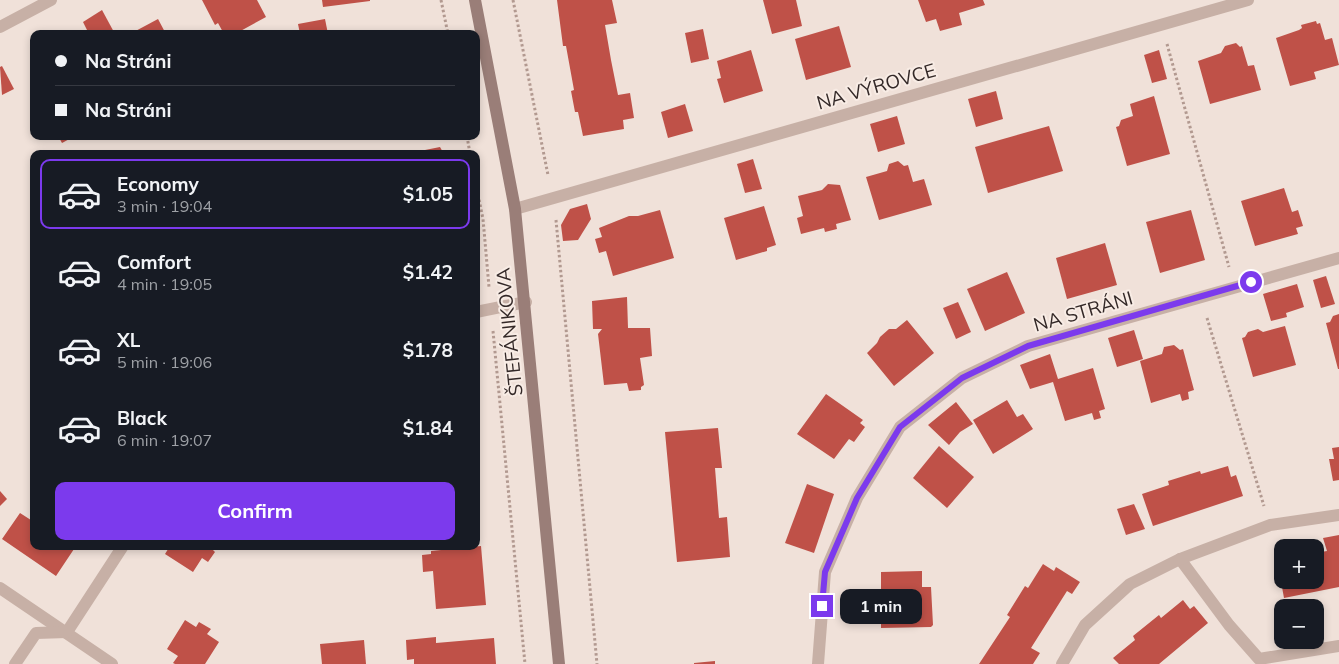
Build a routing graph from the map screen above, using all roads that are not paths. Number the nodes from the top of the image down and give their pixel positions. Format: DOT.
graph roads {
  1 [pos="51,0"];
  2 [pos="476,0"];
  3 [pos="1248,0"];
  4 [pos="0,27"];
  5 [pos="515,209"];
  6 [pos="1339,258"];
  7 [pos="526,302"];
  8 [pos="480,311"];
  9 [pos="1339,515"];
  10 [pos="120,550"];
  11 [pos="1180,559"];
  12 [pos="0,588"];
  13 [pos="67,632"];
  14 [pos="1339,646"];
  15 [pos="15,664"];
  16 [pos="112,664"];
  17 [pos="559,664"];
  18 [pos="818,664"];
  19 [pos="1062,664"];
  1 -- 4 [label="street"];
  2 -- 5 [label="street, ŠTEFÁNIKOVA"];
  3 -- 5 [label="street, NA VÝROVCE"];
  5 -- 7 [label="street, ŠTEFÁNIKOVA"];
  6 -- 18 [label="street, NA STRÁNI"];
  7 -- 8 [label="street"];
  7 -- 17 [label="street, ŠTEFÁNIKOVA"];
  9 -- 11 [label="street"];
  10 -- 13 [label="street"];
  11 -- 14 [label="street"];
  11 -- 19 [label="street"];
  12 -- 13 [label="street"];
  13 -- 15 [label="street"];
  13 -- 16 [label="street"];
}
